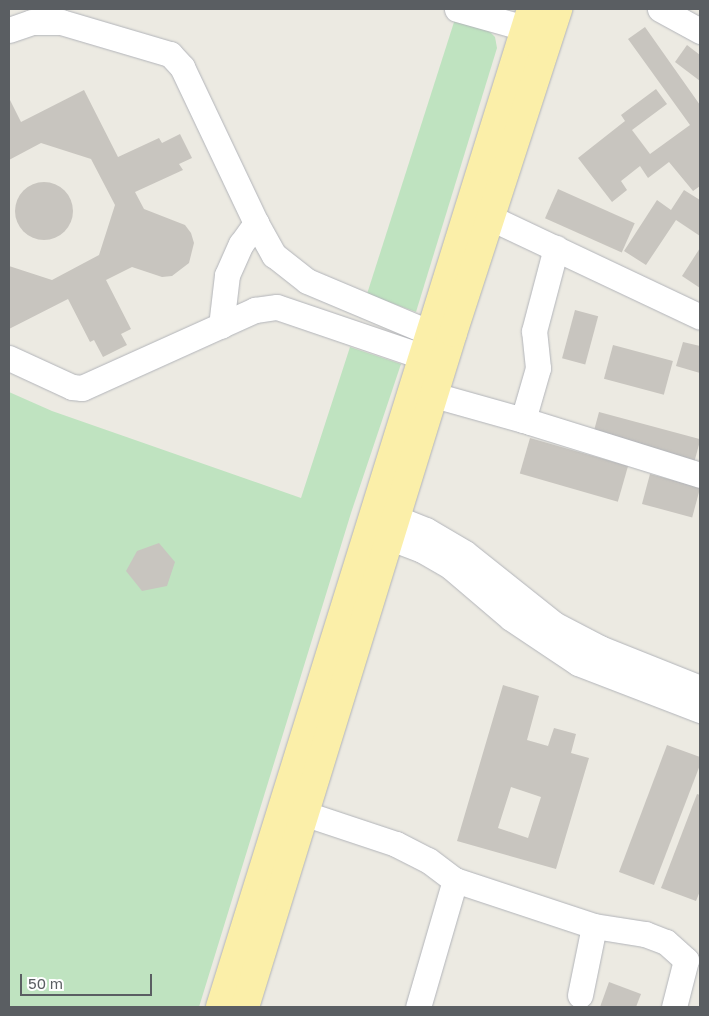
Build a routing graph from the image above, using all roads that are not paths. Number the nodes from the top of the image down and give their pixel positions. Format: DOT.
graph roads {
  1 [pos="458,9"];
  2 [pos="558,9"];
  3 [pos="660,9"];
  4 [pos="528,18"];
  5 [pos="9,30"];
  6 [pos="700,30"];
  7 [pos="480,213"];
  8 [pos="256,223"];
  9 [pos="556,248"];
  10 [pos="700,316"];
  11 [pos="221,326"];
  12 [pos="427,345"];
  13 [pos="9,358"];
  14 [pos="434,395"];
  15 [pos="522,420"];
  16 [pos="700,475"];
  17 [pos="383,524"];
  18 [pos="700,688"];
  19 [pos="700,710"];
  20 [pos="306,814"];
  21 [pos="454,880"];
  22 [pos="594,926"];
  23 [pos="580,995"];
  24 [pos="220,1007"];
  25 [pos="245,1007"];
  26 [pos="418,1007"];
  27 [pos="674,1007"];
  1 -- 4 [label="street"];
  2 -- 7 [label="main road"];
  3 -- 6 [label="street"];
  4 -- 7 [label="main road"];
  5 -- 8 [label="street"];
  7 -- 9 [label="street"];
  7 -- 12 [label="main road"];
  7 -- 14 [label="main road"];
  8 -- 11 [label="street"];
  8 -- 12 [label="street"];
  9 -- 10 [label="street"];
  9 -- 15 [label="street"];
  11 -- 12 [label="street"];
  11 -- 13 [label="street"];
  12 -- 17 [label="main road"];
  14 -- 15 [label="street"];
  14 -- 17 [label="main road"];
  15 -- 16 [label="street"];
  17 -- 18 [label="street"];
  17 -- 19 [label="street"];
  17 -- 20 [label="main road"];
  17 -- 24 [label="main road"];
  20 -- 21 [label="street"];
  20 -- 25 [label="main road"];
  21 -- 22 [label="street"];
  21 -- 26 [label="street"];
  22 -- 23 [label="street"];
  22 -- 27 [label="street"];
}
